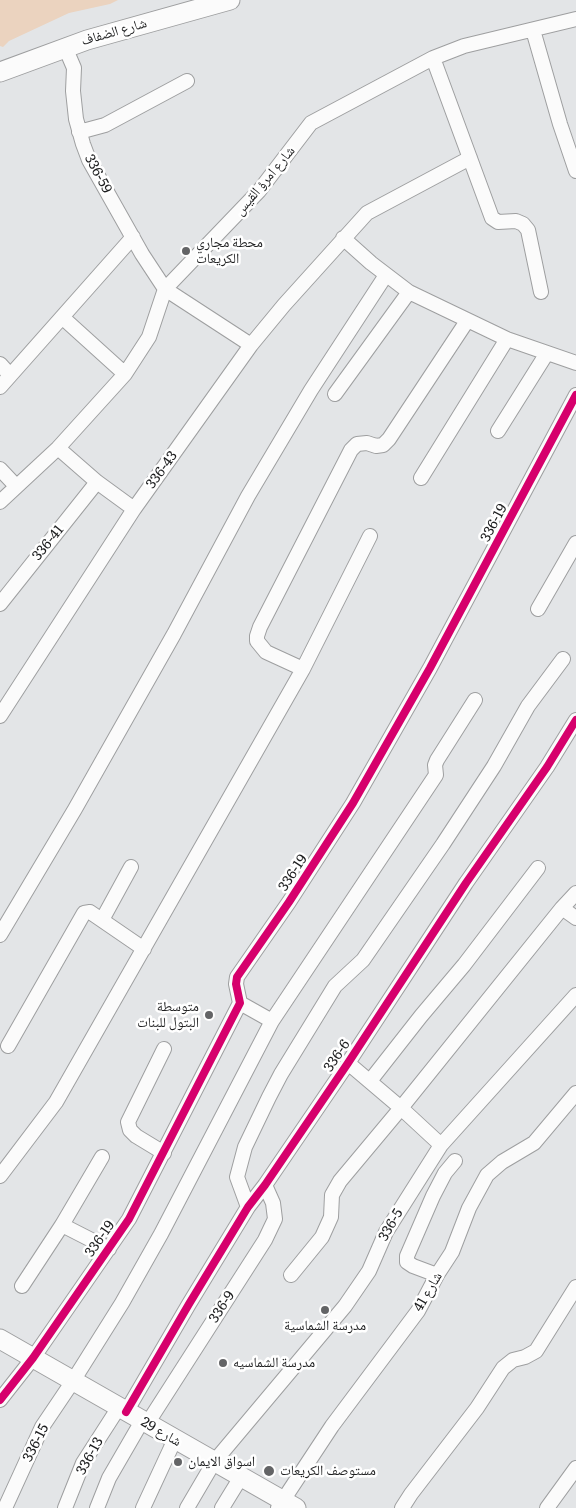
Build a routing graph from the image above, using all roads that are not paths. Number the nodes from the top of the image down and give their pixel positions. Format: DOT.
graph roads {
  1 [pos="230,0"];
  2 [pos="576,19"];
  3 [pos="533,30"];
  4 [pos="66,47"];
  5 [pos="433,58"];
  6 [pos="0,72"];
  7 [pos="187,80"];
  8 [pos="79,132"];
  9 [pos="470,158"];
  10 [pos="576,170"];
  11 [pos="133,237"];
  12 [pos="343,238"];
  13 [pos="386,275"];
  14 [pos="165,289"];
  15 [pos="409,292"];
  16 [pos="541,292"];
  17 [pos="62,317"];
  18 [pos="467,321"];
  19 [pos="507,339"];
  20 [pos="251,345"];
  21 [pos="548,353"];
  22 [pos="576,363"];
  23 [pos="0,364"];
  24 [pos="125,374"];
  25 [pos="10,375"];
  26 [pos="0,387"];
  27 [pos="335,394"];
  28 [pos="576,395"];
  29 [pos="498,431"];
  30 [pos="58,448"];
  31 [pos="0,469"];
  32 [pos="421,478"];
  33 [pos="97,482"];
  34 [pos="16,486"];
  35 [pos="0,502"];
  36 [pos="134,509"];
  37 [pos="370,536"];
  38 [pos="576,543"];
  39 [pos="4,588"];
  40 [pos="0,604"];
  41 [pos="538,609"];
  42 [pos="563,658"];
  43 [pos="303,669"];
  44 [pos="475,700"];
  45 [pos="0,716"];
  46 [pos="576,720"];
  47 [pos="131,867"];
  48 [pos="538,868"];
  49 [pos="576,892"];
  50 [pos="562,908"];
  51 [pos="576,918"];
  52 [pos="102,920"];
  53 [pos="0,935"];
  54 [pos="144,949"];
  55 [pos="576,994"];
  56 [pos="240,1003"];
  57 [pos="272,1020"];
  58 [pos="8,1046"];
  59 [pos="164,1049"];
  60 [pos="348,1063"];
  61 [pos="370,1081"];
  62 [pos="576,1093"];
  63 [pos="401,1108"];
  64 [pos="441,1145"];
  65 [pos="164,1153"];
  66 [pos="102,1157"];
  67 [pos="455,1161"];
  68 [pos="0,1176"];
  69 [pos="265,1185"];
  70 [pos="248,1208"];
  71 [pos="62,1225"];
  72 [pos="109,1248"];
  73 [pos="291,1275"];
  74 [pos="437,1275"];
  75 [pos="22,1286"];
  76 [pos="576,1287"];
  77 [pos="0,1339"];
  78 [pos="32,1358"];
  79 [pos="73,1381"];
  80 [pos="0,1400"];
  81 [pos="133,1416"];
  82 [pos="175,1440"];
  83 [pos="214,1462"];
  84 [pos="576,1468"];
  85 [pos="241,1477"];
  86 [pos="286,1505"];
  87 [pos="5,1508"];
  88 [pos="65,1508"];
  89 [pos="97,1508"];
  90 [pos="144,1508"];
  91 [pos="187,1508"];
  92 [pos="222,1508"];
  93 [pos="402,1508"];
  94 [pos="546,1508"];
  1 -- 4 [label="street, شارع الضفاف"];
  2 -- 3 [label="street, شارع امرؤ القيس"];
  3 -- 5 [label="street, شارع امرؤ القيس"];
  3 -- 10 [label="street"];
  4 -- 6 [label="street, شارع الضفاف"];
  4 -- 8 [label="street, 336-59"];
  5 -- 9 [label="street"];
  5 -- 14 [label="street, شارع امرؤ القيس"];
  7 -- 8 [label="street"];
  8 -- 11 [label="street, 336-59"];
  9 -- 12 [label="street, 336-43"];
  9 -- 16 [label="street"];
  11 -- 14 [label="street, 336-59"];
  11 -- 17 [label="street"];
  12 -- 13 [label="street"];
  12 -- 20 [label="street, 336-43"];
  13 -- 15 [label="street"];
  13 -- 53 [label="street"];
  14 -- 20 [label="street"];
  14 -- 24 [label="street, شارع امرؤ القيس"];
  15 -- 18 [label="street"];
  15 -- 27 [label="street"];
  17 -- 24 [label="street"];
  17 -- 25 [label="street"];
  18 -- 19 [label="street"];
  18 -- 43 [label="street"];
  19 -- 21 [label="street"];
  19 -- 32 [label="street"];
  20 -- 36 [label="street, 336-43"];
  21 -- 22 [label="street"];
  21 -- 29 [label="street"];
  23 -- 25 [label="street"];
  24 -- 30 [label="street, شارع امرؤ القيس"];
  25 -- 26 [label="street"];
  28 -- 56 [label="street, 336-19"];
  30 -- 33 [label="street"];
  30 -- 34 [label="street, شارع امرؤ القيس"];
  31 -- 34 [label="street"];
  33 -- 36 [label="street"];
  33 -- 39 [label="street, 336-41"];
  34 -- 35 [label="street, شارع امرؤ القيس"];
  36 -- 45 [label="street, 336-43"];
  37 -- 43 [label="street"];
  38 -- 41 [label="street"];
  39 -- 40 [label="street, 336-41"];
  42 -- 70 [label="street"];
  43 -- 54 [label="street"];
  44 -- 57 [label="street, 336-15"];
  46 -- 60 [label="street, 336-6"];
  47 -- 52 [label="street"];
  48 -- 61 [label="street"];
  49 -- 50 [label="street"];
  50 -- 51 [label="street"];
  50 -- 63 [label="street"];
  52 -- 54 [label="street"];
  52 -- 58 [label="street"];
  54 -- 68 [label="street"];
  55 -- 64 [label="street, 336-5"];
  56 -- 57 [label="street"];
  56 -- 65 [label="street, 336-19"];
  57 -- 79 [label="street, 336-15"];
  59 -- 65 [label="street"];
  60 -- 61 [label="street"];
  60 -- 69 [label="street, 336-6"];
  61 -- 63 [label="street"];
  62 -- 74 [label="street, شارع 41"];
  63 -- 64 [label="street"];
  63 -- 73 [label="street"];
  64 -- 83 [label="street, 336-5"];
  65 -- 72 [label="street, 336-19"];
  66 -- 71 [label="street"];
  67 -- 74 [label="street"];
  69 -- 70 [label="street, 336-6"];
  69 -- 81 [label="street, 336-9"];
  70 -- 81 [label="street, 336-6"];
  71 -- 72 [label="street"];
  71 -- 75 [label="street"];
  72 -- 78 [label="street, 336-19"];
  74 -- 86 [label="street, شارع 41"];
  76 -- 93 [label="street"];
  77 -- 78 [label="street, شارع 29"];
  78 -- 79 [label="street, شارع 29"];
  78 -- 80 [label="street, 336-19"];
  79 -- 81 [label="street, شارع 29"];
  79 -- 87 [label="street, 336-15"];
  81 -- 82 [label="street, شارع 29"];
  81 -- 88 [label="street, 336-13"];
  81 -- 89 [label="street"];
  82 -- 83 [label="street, شارع 29"];
  82 -- 90 [label="street"];
  83 -- 85 [label="street, شارع 29"];
  83 -- 91 [label="street, 336-5"];
  84 -- 94 [label="street"];
  85 -- 86 [label="street, شارع 29"];
  85 -- 92 [label="street"];
}
